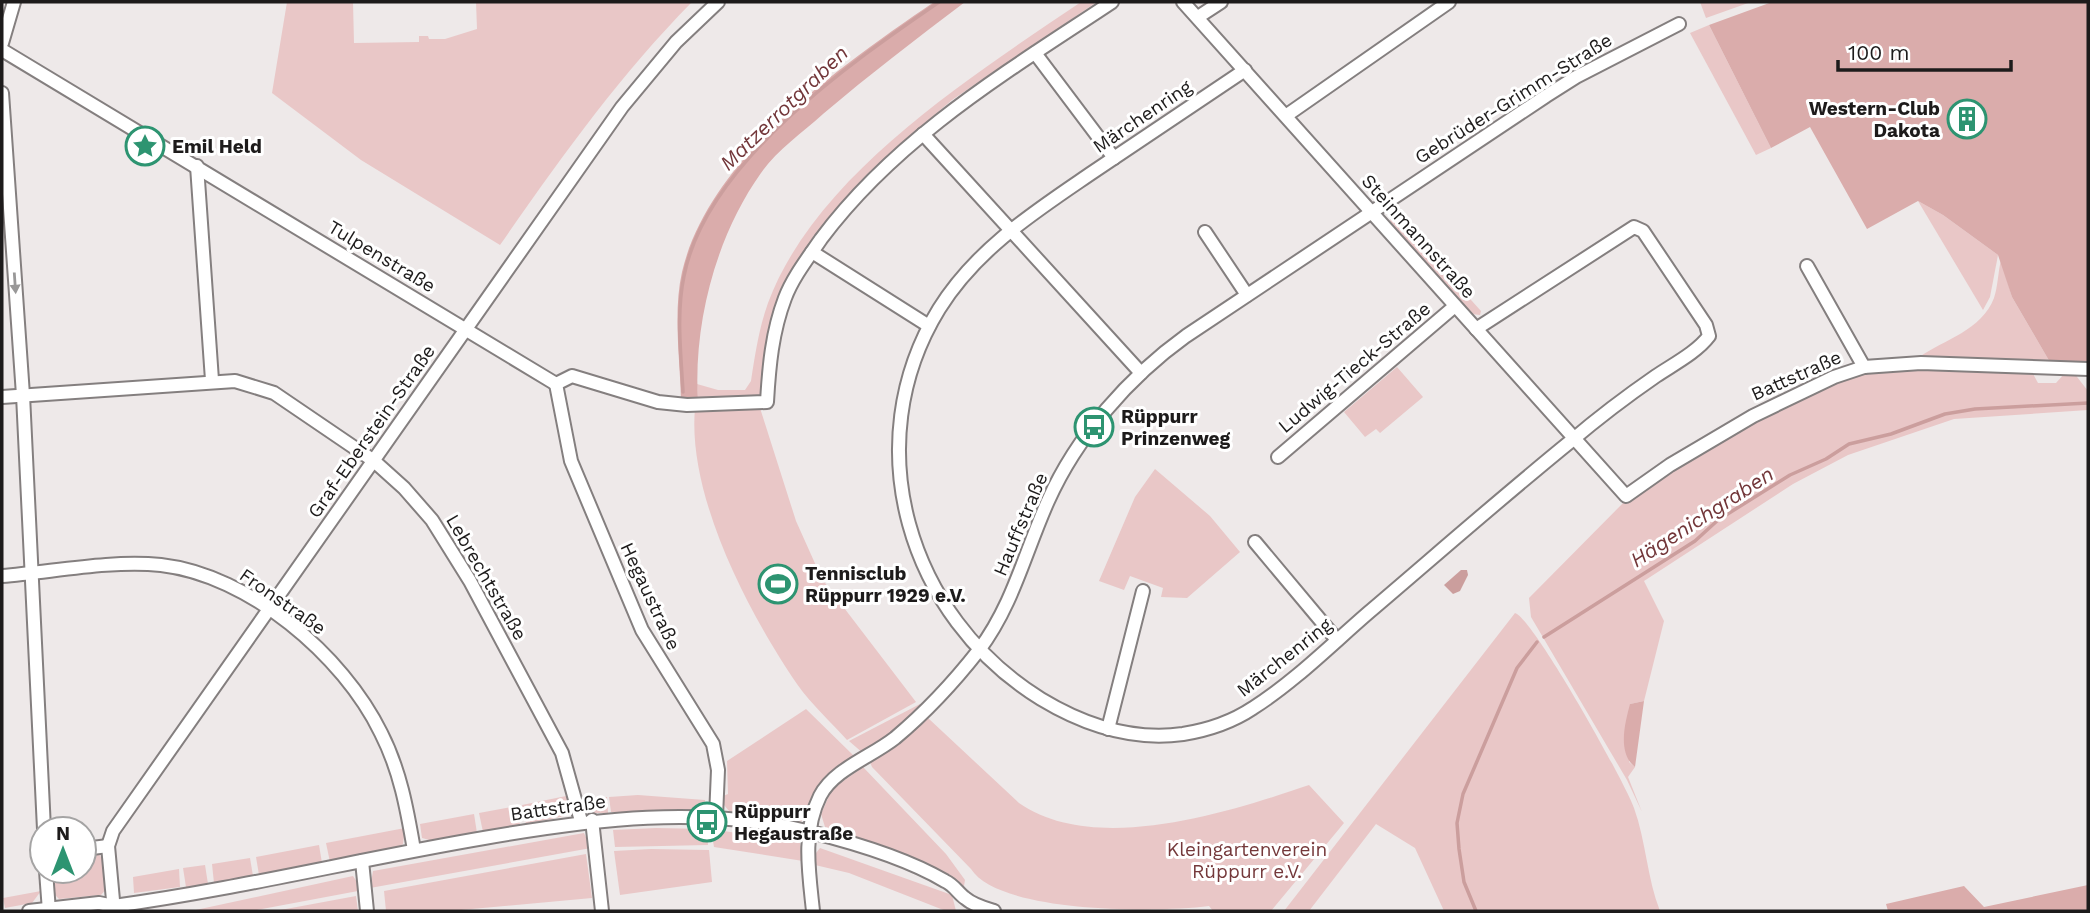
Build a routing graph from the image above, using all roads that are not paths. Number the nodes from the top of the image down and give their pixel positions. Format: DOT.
graph roads {
  1 [pos="14,2"];
  2 [pos="718,2"];
  3 [pos="1112,2"];
  4 [pos="1183,2"];
  5 [pos="1221,2"];
  6 [pos="1449,2"];
  7 [pos="1198,18"];
  8 [pos="1679,24"];
  9 [pos="2,43"];
  10 [pos="2,50"];
  11 [pos="1035,54"];
  12 [pos="1245,70"];
  13 [pos="2,93"];
  14 [pos="1287,115"];
  15 [pos="923,134"];
  16 [pos="1114,158"];
  17 [pos="197,166"];
  18 [pos="1370,211"];
  19 [pos="1010,230"];
  20 [pos="1205,232"];
  21 [pos="812,252"];
  22 [pos="8,260"];
  23 [pos="1807,266"];
  24 [pos="1247,295"];
  25 [pos="1455,306"];
  26 [pos="929,326"];
  27 [pos="1476,329"];
  28 [pos="465,330"];
  29 [pos="1864,367"];
  30 [pos="2088,369"];
  31 [pos="1141,373"];
  32 [pos="212,380"];
  33 [pos="556,384"];
  34 [pos="23,395"];
  35 [pos="2,397"];
  36 [pos="1574,438"];
  37 [pos="1278,457"];
  38 [pos="374,461"];
  39 [pos="1626,496"];
  40 [pos="1255,542"];
  41 [pos="32,574"];
  42 [pos="2,576"];
  43 [pos="1143,591"];
  44 [pos="268,610"];
  45 [pos="1337,640"];
  46 [pos="979,649"];
  47 [pos="1108,729"];
  48 [pos="43,815"];
  49 [pos="716,817"];
  50 [pos="587,821"];
  51 [pos="809,832"];
  52 [pos="108,846"];
  53 [pos="98,847"];
  54 [pos="414,850"];
  55 [pos="362,860"];
  56 [pos="47,885"];
  57 [pos="963,897"];
  58 [pos="111,909"];
  59 [pos="48,910"];
  60 [pos="29,911"];
  61 [pos="367,911"];
  62 [pos="602,911"];
  63 [pos="813,911"];
  64 [pos="964,911"];
  65 [pos="994,911"];
  1 -- 9 [label="street"];
  2 -- 28 [label="street, Graf-Eberstein-Straße"];
  3 -- 11 [label="street"];
  4 -- 7 [label="street, Steinmannstraße"];
  5 -- 7 [label="street"];
  6 -- 14 [label="street"];
  7 -- 12 [label="street, Steinmannstraße"];
  8 -- 18 [label="street, Gebrüder-Grimm-Straße"];
  10 -- 17 [label="street, Tulpenstraße"];
  11 -- 15 [label="street"];
  11 -- 16 [label="street"];
  12 -- 14 [label="street, Steinmannstraße"];
  12 -- 16 [label="street, Märchenring"];
  13 -- 22 [label="street"];
  14 -- 18 [label="street, Steinmannstraße"];
  15 -- 19 [label="street"];
  15 -- 21 [label="street"];
  16 -- 19 [label="street, Märchenring"];
  17 -- 28 [label="street, Tulpenstraße"];
  17 -- 32 [label="street"];
  18 -- 24 [label="street, Hauffstraße"];
  18 -- 25 [label="street, Steinmannstraße"];
  19 -- 26 [label="street, Märchenring"];
  19 -- 31 [label="street"];
  20 -- 24 [label="street"];
  21 -- 26 [label="street"];
  21 -- 33 [label="street"];
  22 -- 34 [label="street, one-way"];
  23 -- 29 [label="street"];
  24 -- 31 [label="street, Hauffstraße"];
  25 -- 27 [label="street, Steinmannstraße"];
  25 -- 37 [label="street, Ludwig-Tieck-Straße"];
  26 -- 46 [label="street, Märchenring"];
  27 -- 36 [label="street, Steinmannstraße"];
  27 -- 36 [label="street, Märchenring"];
  28 -- 33 [label="street, Tulpenstraße"];
  28 -- 38 [label="street, Graf-Eberstein-Straße"];
  29 -- 30 [label="street, Battstraße"];
  29 -- 39 [label="street, Battstraße"];
  31 -- 46 [label="street, Hauffstraße"];
  32 -- 34 [label="street, Lebrechtstraße"];
  32 -- 38 [label="street, Lebrechtstraße"];
  33 -- 49 [label="street, Hegaustraße"];
  34 -- 35 [label="street, Lebrechtstraße"];
  34 -- 41 [label="street"];
  36 -- 39 [label="street, Steinmannstraße"];
  36 -- 45 [label="street, Märchenring"];
  38 -- 44 [label="street, Graf-Eberstein-Straße"];
  38 -- 50 [label="street, Lebrechtstraße"];
  40 -- 45 [label="street"];
  41 -- 42 [label="street, Fronstraße"];
  41 -- 44 [label="street, Fronstraße"];
  41 -- 48 [label="street"];
  43 -- 47 [label="street"];
  44 -- 52 [label="street, Graf-Eberstein-Straße"];
  44 -- 54 [label="street, Fronstraße"];
  45 -- 47 [label="street, Märchenring"];
  46 -- 47 [label="street, Märchenring"];
  46 -- 51 [label="street, Hauffstraße"];
  49 -- 50 [label="street, Battstraße"];
  49 -- 51 [label="street, Battstraße"];
  50 -- 54 [label="street, Battstraße"];
  50 -- 62 [label="street, Lebrechtstraße"];
  51 -- 57 [label="street, Battstraße"];
  51 -- 63 [label="street, Hauffstraße"];
  52 -- 53 [label="street"];
  52 -- 58 [label="street"];
  54 -- 55 [label="street, Battstraße"];
  55 -- 58 [label="street, Battstraße"];
  55 -- 61 [label="street"];
  56 -- 59 [label="street"];
  57 -- 64 [label="street"];
  57 -- 65 [label="street, Battstraße"];
  58 -- 59 [label="street, Battstraße"];
  59 -- 60 [label="street, Battstraße"];
}
